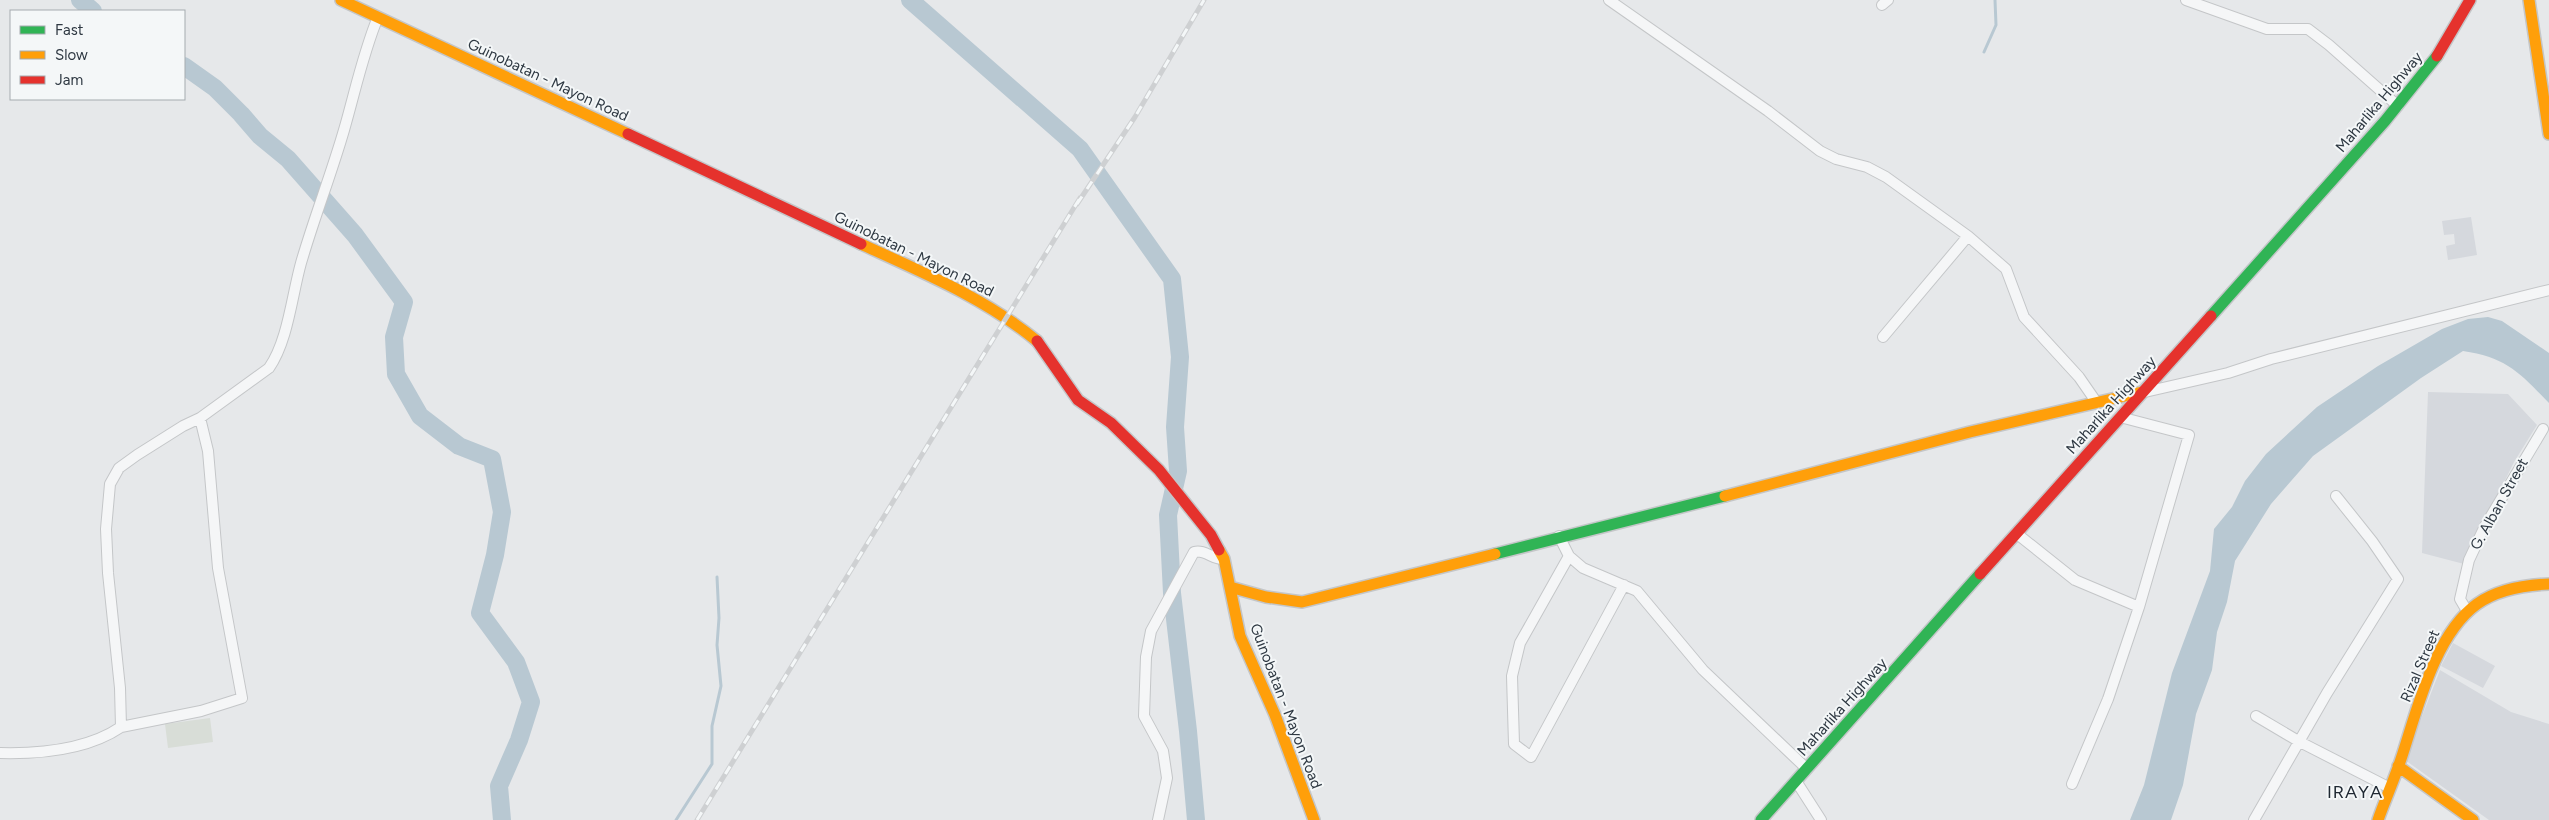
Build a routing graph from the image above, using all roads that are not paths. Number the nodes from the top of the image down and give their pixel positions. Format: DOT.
graph roads {
  1 [pos="340,0"];
  2 [pos="1609,0"];
  3 [pos="2186,0"];
  4 [pos="2470,0"];
  5 [pos="2529,0"];
  6 [pos="378,17"];
  7 [pos="2547,105"];
  8 [pos="2398,106"];
  9 [pos="2549,134"];
  10 [pos="1968,236"];
  11 [pos="2549,290"];
  12 [pos="1883,337"];
  13 [pos="2142,392"];
  14 [pos="2097,403"];
  15 [pos="2120,417"];
  16 [pos="200,418"];
  17 [pos="2543,429"];
  18 [pos="2336,496"];
  19 [pos="2016,533"];
  20 [pos="1560,536"];
  21 [pos="1569,556"];
  22 [pos="1224,558"];
  23 [pos="2549,584"];
  24 [pos="1624,586"];
  25 [pos="1230,587"];
  26 [pos="2139,607"];
  27 [pos="2467,611"];
  28 [pos="2256,716"];
  29 [pos="120,727"];
  30 [pos="2300,742"];
  31 [pos="0,753"];
  32 [pos="2398,766"];
  33 [pos="1807,769"];
  34 [pos="1796,781"];
  35 [pos="2072,784"];
  36 [pos="2390,788"];
  37 [pos="1158,820"];
  38 [pos="1314,820"];
  39 [pos="1762,820"];
  40 [pos="1821,820"];
  41 [pos="2254,820"];
  42 [pos="2378,820"];
  43 [pos="2474,820"];
  1 -- 6 [label="main road, Guinobatan - Mayon Road"];
  2 -- 10 [label="street"];
  3 -- 8 [label="street"];
  4 -- 8 [label="main road, Maharlika Highway"];
  5 -- 7 [label="main road"];
  6 -- 16 [label="street"];
  6 -- 22 [label="main road, Guinobatan - Mayon Road"];
  7 -- 9 [label="main road"];
  8 -- 13 [label="main road, Maharlika Highway"];
  10 -- 12 [label="street"];
  10 -- 14 [label="street"];
  11 -- 13 [label="street"];
  13 -- 14 [label="main road"];
  13 -- 15 [label="main road, Maharlika Highway"];
  14 -- 20 [label="main road"];
  15 -- 19 [label="main road, Maharlika Highway"];
  15 -- 26 [label="street"];
  16 -- 29 [label="street"];
  16 -- 29 [label="street"];
  17 -- 27 [label="street, G. Alban Street"];
  18 -- 30 [label="street"];
  19 -- 26 [label="street"];
  19 -- 33 [label="main road, Maharlika Highway"];
  20 -- 21 [label="street"];
  20 -- 25 [label="main road"];
  21 -- 24 [label="street"];
  21 -- 24 [label="street"];
  22 -- 25 [label="main road, Guinobatan - Mayon Road"];
  22 -- 37 [label="street"];
  23 -- 27 [label="main road, Rizal Street"];
  24 -- 33 [label="street"];
  25 -- 38 [label="main road, Guinobatan - Mayon Road"];
  26 -- 35 [label="street"];
  27 -- 32 [label="main road, Rizal Street"];
  28 -- 30 [label="street"];
  29 -- 31 [label="street"];
  30 -- 36 [label="street"];
  30 -- 41 [label="street"];
  32 -- 36 [label="main road, Rizal Street"];
  32 -- 43 [label="main road"];
  33 -- 34 [label="main road, Maharlika Highway"];
  34 -- 39 [label="main road, Maharlika Highway"];
  34 -- 40 [label="street"];
  36 -- 42 [label="main road, Rizal Street"];
}
